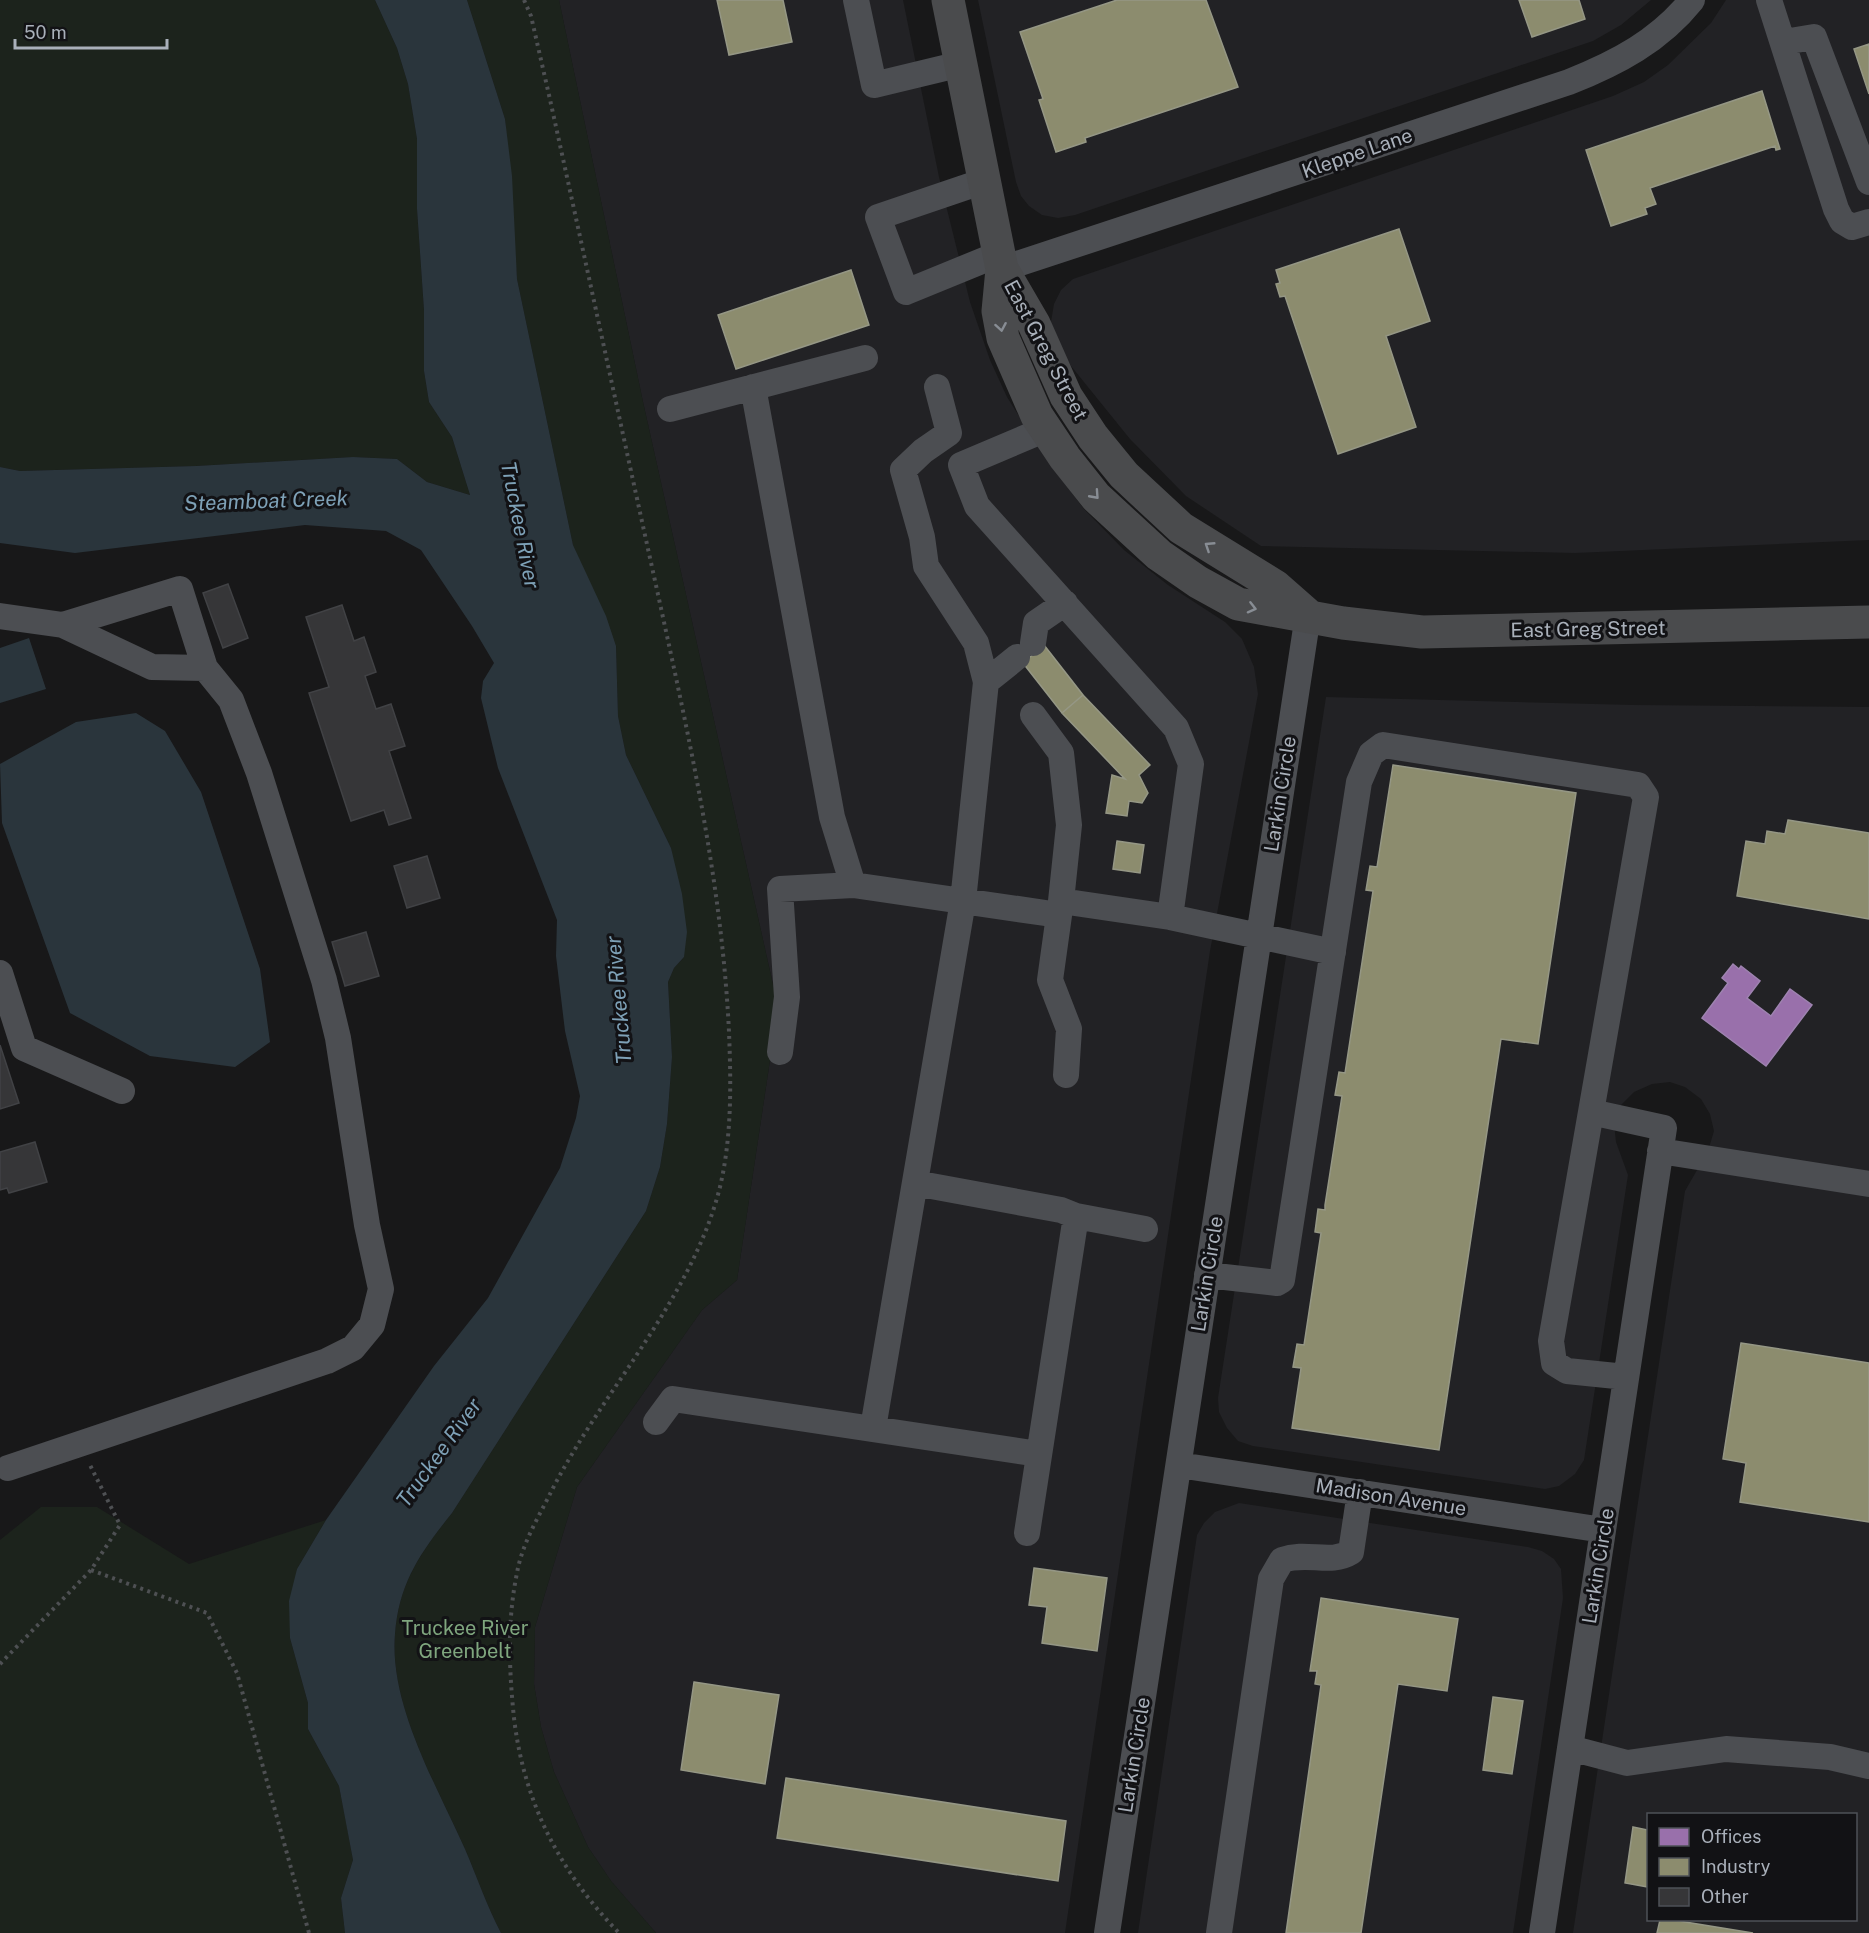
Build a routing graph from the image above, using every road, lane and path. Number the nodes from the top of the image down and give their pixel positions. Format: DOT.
graph roads {
  1 [pos="524,0"];
  2 [pos="856,0"];
  3 [pos="948,0"];
  4 [pos="1692,0"];
  5 [pos="1769,0"];
  6 [pos="1784,42"];
  7 [pos="961,64"];
  8 [pos="984,181"];
  9 [pos="1869,182"];
  10 [pos="1869,222"];
  11 [pos="1000,261"];
  12 [pos="865,358"];
  13 [pos="753,387"];
  14 [pos="937,387"];
  15 [pos="670,409"];
  16 [pos="1046,429"];
  17 [pos="1065,603"];
  18 [pos="1308,615"];
  19 [pos="0,616"];
  20 [pos="1869,622"];
  21 [pos="63,625"];
  22 [pos="205,668"];
  23 [pos="986,682"];
  24 [pos="1033,715"];
  25 [pos="852,885"];
  26 [pos="963,901"];
  27 [pos="1060,908"];
  28 [pos="1170,917"];
  29 [pos="1259,938"];
  30 [pos="1333,952"];
  31 [pos="2,989"];
  32 [pos="780,1052"];
  33 [pos="1066,1074"];
  34 [pos="122,1091"];
  35 [pos="1591,1112"];
  36 [pos="1662,1139"];
  37 [pos="915,1183"];
  38 [pos="1869,1184"];
  39 [pos="1076,1216"];
  40 [pos="1145,1229"];
  41 [pos="1207,1275"];
  42 [pos="1626,1377"];
  43 [pos="656,1422"];
  44 [pos="873,1428"];
  45 [pos="1039,1454"];
  46 [pos="86,1457"];
  47 [pos="1179,1464"];
  48 [pos="3,1466"];
  49 [pos="1359,1492"];
  50 [pos="1603,1530"];
  51 [pos="1027,1533"];
  52 [pos="91,1570"];
  53 [pos="0,1664"];
  54 [pos="1570,1748"];
  55 [pos="1869,1766"];
  56 [pos="309,1933"];
  57 [pos="619,1933"];
  58 [pos="1107,1933"];
  59 [pos="1218,1933"];
  60 [pos="1542,1933"];
  1 -- 57 [label="path"];
  2 -- 7 [label="street"];
  3 -- 7 [label="main road, East Greg Street"];
  4 -- 11 [label="street, Kleppe Lane"];
  5 -- 6 [label="street"];
  6 -- 9 [label="street"];
  6 -- 10 [label="street"];
  7 -- 8 [label="main road, East Greg Street"];
  8 -- 11 [label="main road, East Greg Street"];
  8 -- 11 [label="street, Kleppe Lane"];
  11 -- 16 [label="main road, East Greg Street, one-way"];
  18 -- 11 [label="main road, East Greg Street, one-way"];
  12 -- 13 [label="street"];
  13 -- 15 [label="street"];
  13 -- 25 [label="street"];
  14 -- 23 [label="street"];
  16 -- 17 [label="street"];
  16 -- 18 [label="main road, East Greg Street, one-way"];
  17 -- 23 [label="street"];
  17 -- 28 [label="street"];
  18 -- 20 [label="main road, East Greg Street"];
  18 -- 29 [label="street, Larkin Circle"];
  19 -- 21 [label="street"];
  21 -- 22 [label="street"];
  21 -- 22 [label="street"];
  22 -- 48 [label="street"];
  23 -- 26 [label="street"];
  24 -- 27 [label="street"];
  25 -- 26 [label="street"];
  25 -- 32 [label="street"];
  26 -- 27 [label="street"];
  26 -- 37 [label="street"];
  27 -- 28 [label="street"];
  27 -- 33 [label="street"];
  28 -- 29 [label="street"];
  29 -- 30 [label="street"];
  29 -- 41 [label="street, Larkin Circle"];
  30 -- 35 [label="street"];
  30 -- 41 [label="street"];
  31 -- 34 [label="street"];
  35 -- 36 [label="street"];
  35 -- 42 [label="street"];
  36 -- 38 [label="street"];
  36 -- 42 [label="street, Larkin Circle"];
  37 -- 39 [label="street"];
  37 -- 44 [label="street"];
  39 -- 40 [label="street"];
  39 -- 45 [label="street"];
  41 -- 47 [label="street, Larkin Circle"];
  42 -- 50 [label="street, Larkin Circle"];
  43 -- 44 [label="street"];
  44 -- 45 [label="street"];
  45 -- 51 [label="street"];
  46 -- 52 [label="path"];
  47 -- 49 [label="street, Madison Avenue"];
  47 -- 58 [label="street, Larkin Circle"];
  49 -- 50 [label="street, Madison Avenue"];
  49 -- 59 [label="street"];
  50 -- 54 [label="street, Larkin Circle"];
  52 -- 53 [label="path"];
  52 -- 56 [label="path"];
  54 -- 55 [label="street"];
  54 -- 60 [label="street, Larkin Circle"];
}
